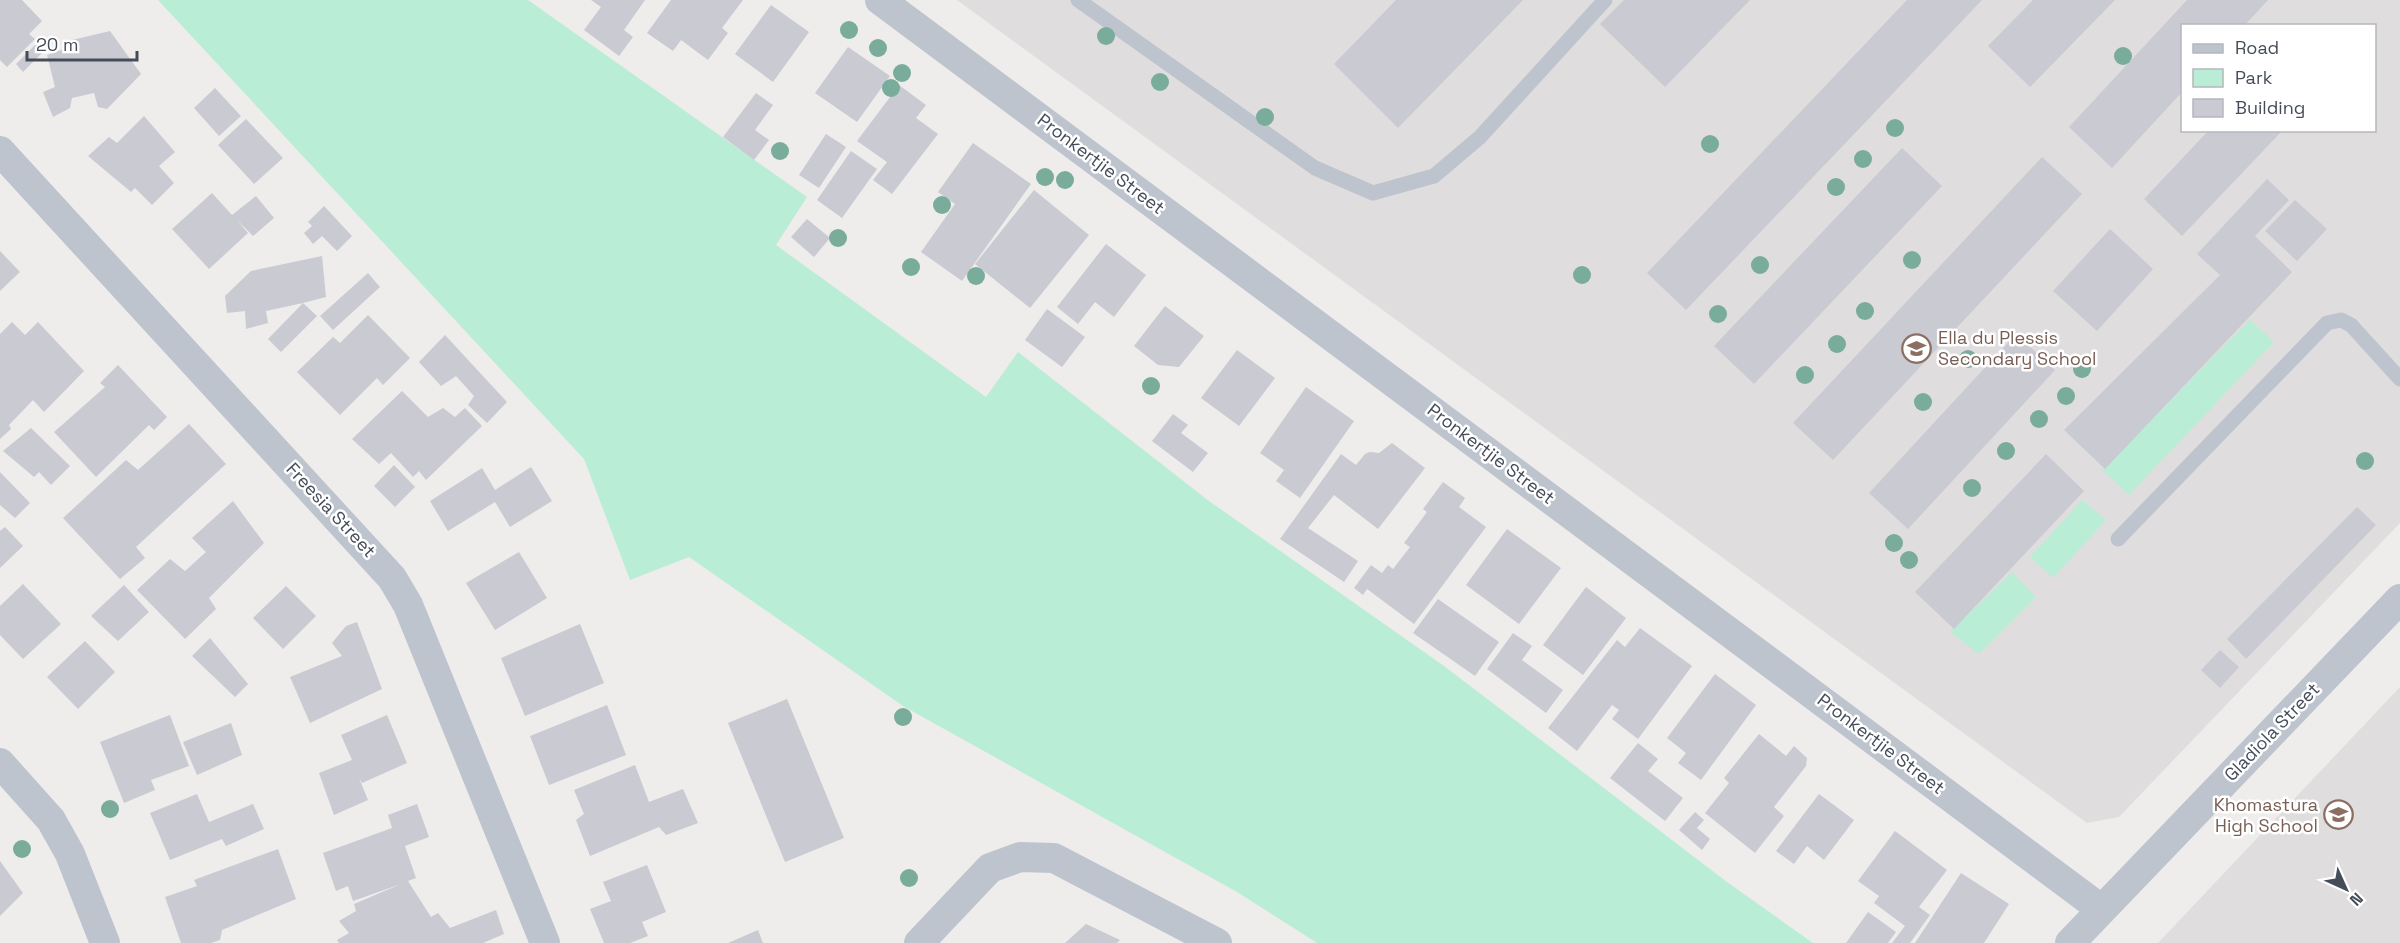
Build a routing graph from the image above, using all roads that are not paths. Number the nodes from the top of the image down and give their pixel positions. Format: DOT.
graph roads {
  1 [pos="880,0"];
  2 [pos="1078,0"];
  3 [pos="1605,0"];
  4 [pos="0,151"];
  5 [pos="2400,379"];
  6 [pos="2118,539"];
  7 [pos="2400,599"];
  8 [pos="0,763"];
  9 [pos="2101,909"];
  10 [pos="105,943"];
  11 [pos="545,943"];
  12 [pos="919,943"];
  13 [pos="1216,943"];
  14 [pos="2070,943"];
  1 -- 9 [label="street, Pronkertjie Street"];
  2 -- 3 [label="lane"];
  4 -- 11 [label="street, Freesia Street"];
  5 -- 6 [label="lane"];
  7 -- 9 [label="street, Gladiola Street"];
  8 -- 10 [label="street"];
  9 -- 14 [label="street, Gladiola Street"];
  12 -- 13 [label="street"];
}
